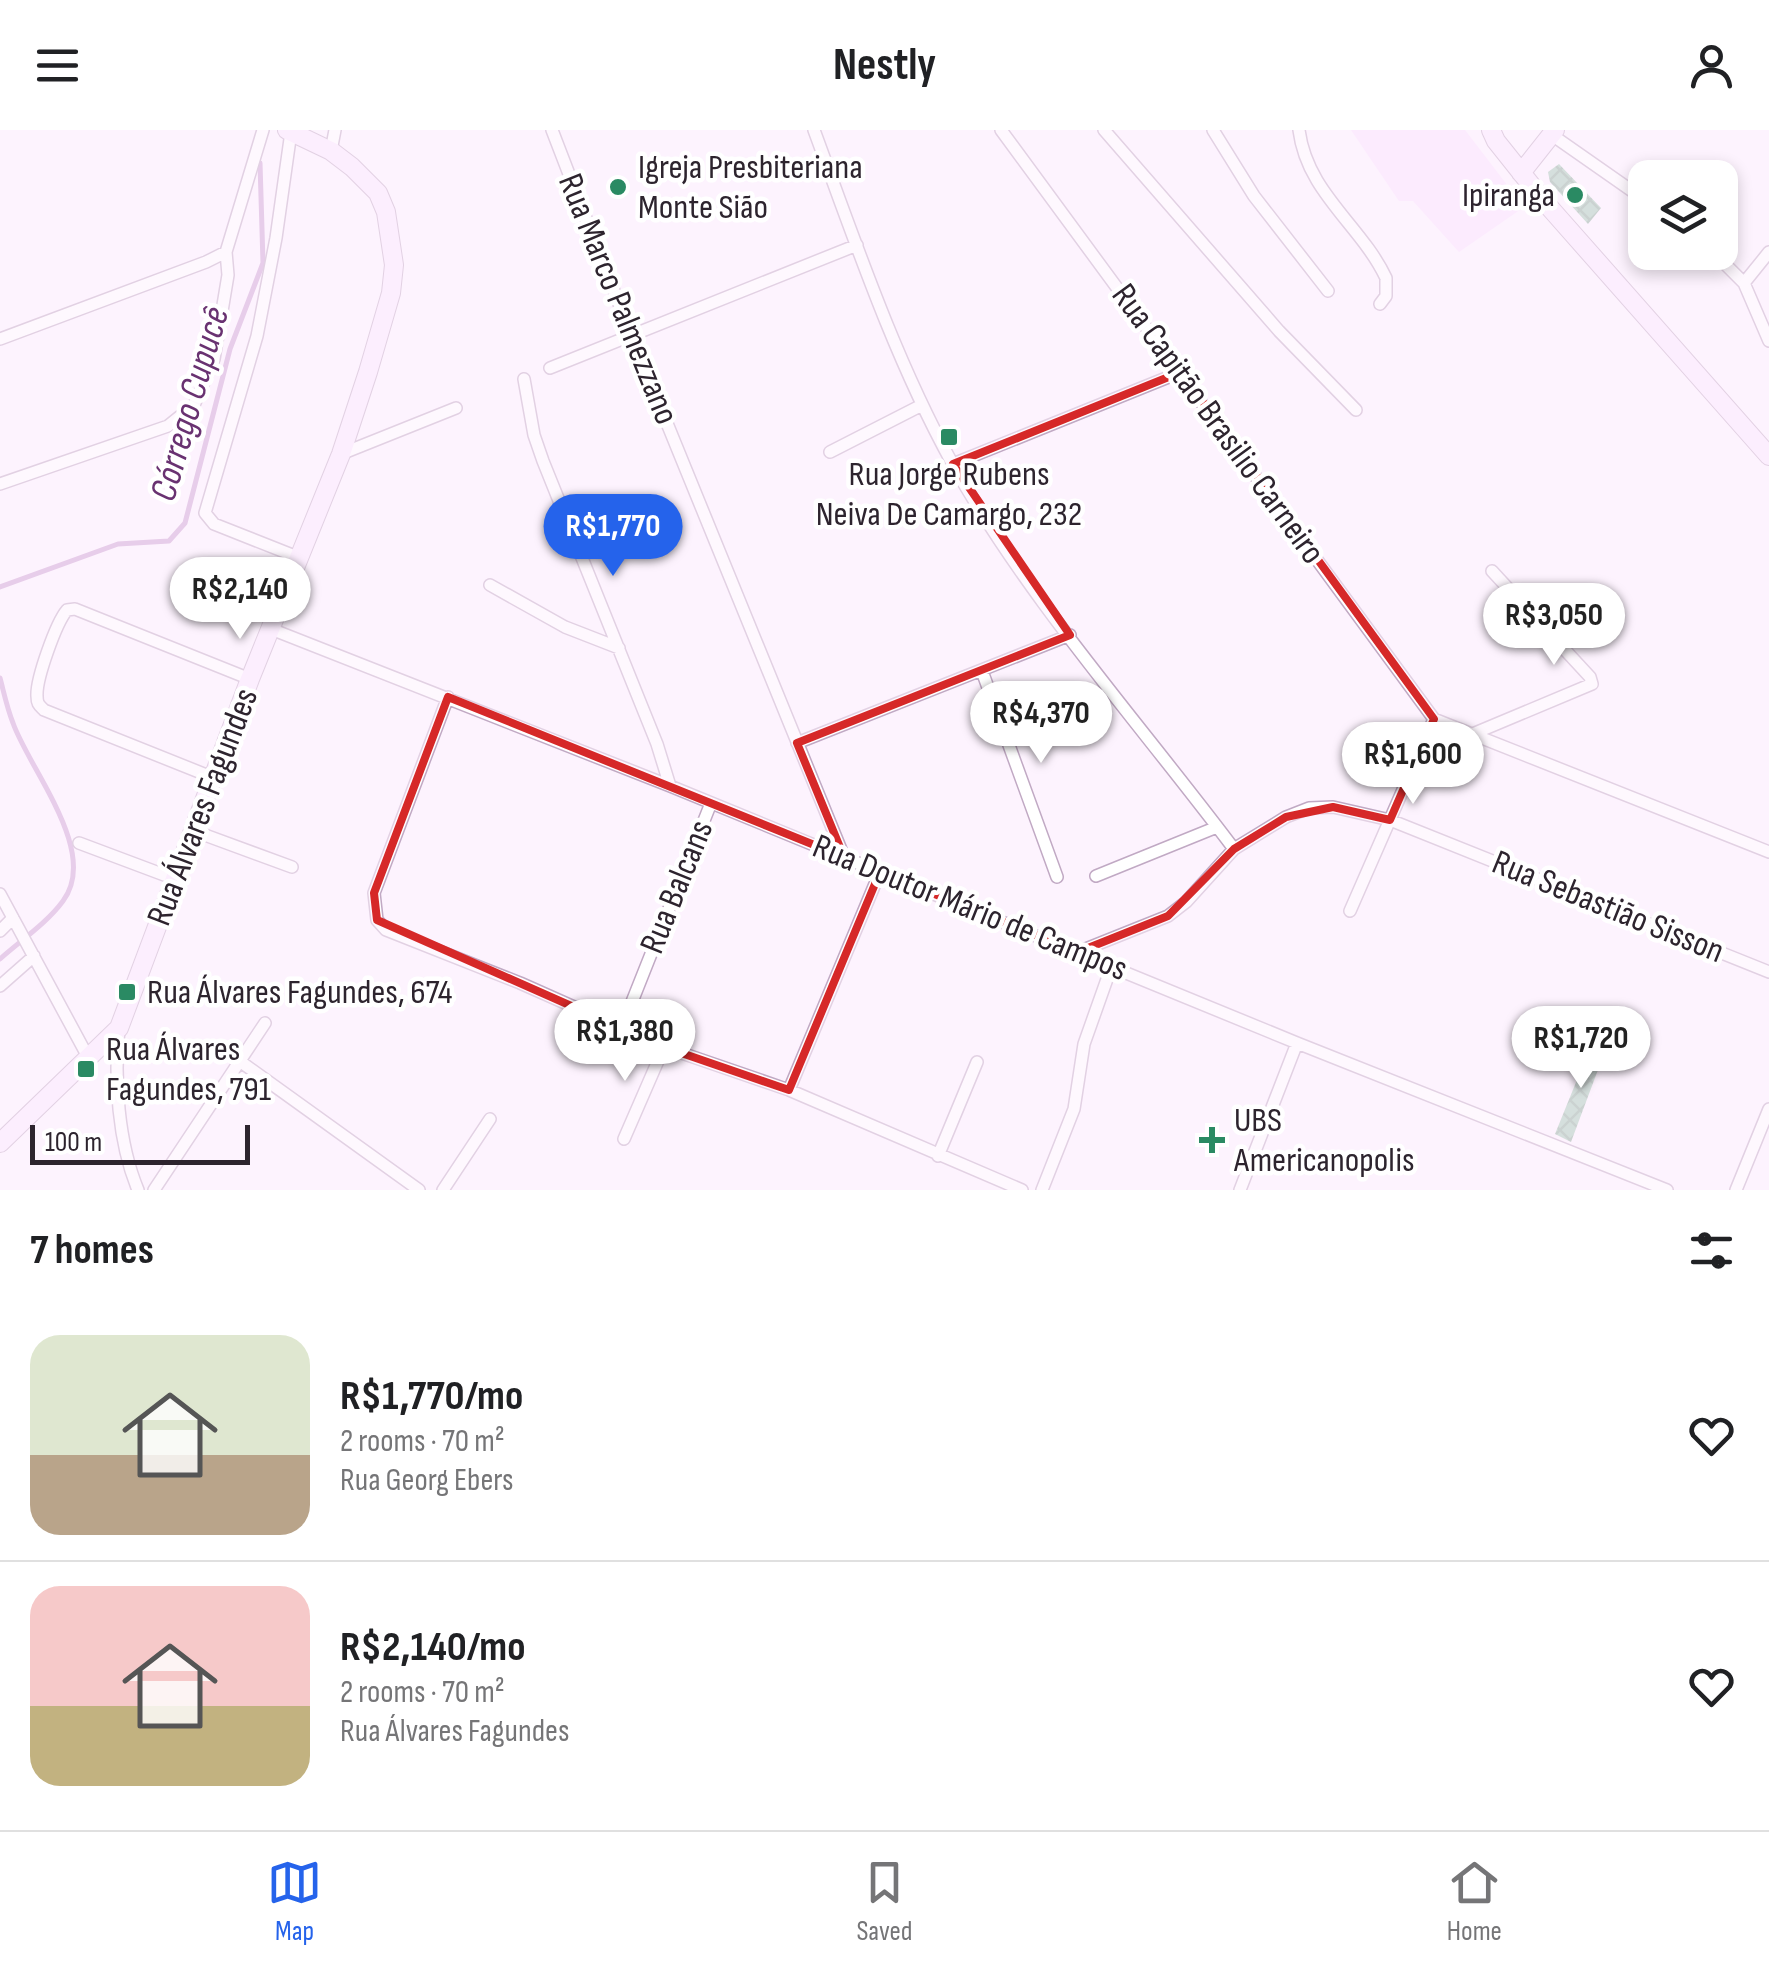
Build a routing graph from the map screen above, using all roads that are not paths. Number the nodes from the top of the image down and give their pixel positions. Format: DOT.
graph roads {
  1 [pos="263,130"];
  2 [pos="335,130"];
  3 [pos="552,130"];
  4 [pos="814,130"];
  5 [pos="1001,130"];
  6 [pos="1104,130"];
  7 [pos="1213,130"];
  8 [pos="1299,130"];
  9 [pos="1491,130"];
  10 [pos="289,131"];
  11 [pos="1553,132"];
  12 [pos="331,152"];
  13 [pos="1521,173"];
  14 [pos="1628,187"];
  15 [pos="856,246"];
  16 [pos="226,252"];
  17 [pos="1769,252"];
  18 [pos="1730,270"];
  19 [pos="1744,284"];
  20 [pos="1328,292"];
  21 [pos="1380,304"];
  22 [pos="631,334"];
  23 [pos="0,339"];
  24 [pos="1769,341"];
  25 [pos="550,368"];
  26 [pos="1181,372"];
  27 [pos="524,379"];
  28 [pos="922,405"];
  29 [pos="456,408"];
  30 [pos="1356,410"];
  31 [pos="830,452"];
  32 [pos="341,454"];
  33 [pos="1769,456"];
  34 [pos="953,464"];
  35 [pos="0,484"];
  36 [pos="300,558"];
  37 [pos="1492,571"];
  38 [pos="490,585"];
  39 [pos="271,629"];
  40 [pos="1070,635"];
  41 [pos="619,648"];
  42 [pos="982,670"];
  43 [pos="250,679"];
  44 [pos="448,697"];
  45 [pos="1434,719"];
  46 [pos="1475,733"];
  47 [pos="797,743"];
  48 [pos="214,778"];
  49 [pos="670,786"];
  50 [pos="710,803"];
  51 [pos="1390,820"];
  52 [pos="1218,827"];
  53 [pos="194,832"];
  54 [pos="79,843"];
  55 [pos="1234,849"];
  56 [pos="1769,852"];
  57 [pos="844,857"];
  58 [pos="292,867"];
  59 [pos="880,872"];
  60 [pos="1096,876"];
  61 [pos="1057,877"];
  62 [pos="176,880"];
  63 [pos="0,894"];
  64 [pos="1350,911"];
  65 [pos="15,921"];
  66 [pos="0,931"];
  67 [pos="1078,952"];
  68 [pos="32,953"];
  69 [pos="1112,965"];
  70 [pos="1769,972"];
  71 [pos="0,986"];
  72 [pos="266,1023"];
  73 [pos="622,1027"];
  74 [pos="119,1028"];
  75 [pos="1297,1043"];
  76 [pos="664,1047"];
  77 [pos="88,1057"];
  78 [pos="241,1062"];
  79 [pos="978,1062"];
  80 [pos="789,1090"];
  81 [pos="1769,1110"];
  82 [pos="490,1119"];
  83 [pos="624,1139"];
  84 [pos="0,1142"];
  85 [pos="938,1156"];
  86 [pos="138,1190"];
  87 [pos="154,1190"];
  88 [pos="419,1190"];
  89 [pos="443,1190"];
  90 [pos="1022,1190"];
  91 [pos="1042,1190"];
  92 [pos="1240,1190"];
  93 [pos="1668,1190"];
  94 [pos="1736,1190"];
  1 -- 16 [label="street"];
  2 -- 12 [label="street"];
  3 -- 22 [label="street, Rua Marco Palmezzano"];
  4 -- 15 [label="street"];
  5 -- 26 [label="street, Rua Capitão Brasilio Carneiro"];
  6 -- 30 [label="street"];
  7 -- 20 [label="street"];
  8 -- 21 [label="street"];
  9 -- 13 [label="street"];
  10 -- 12 [label="street, Rua Álvares Fagundes"];
  10 -- 36 [label="street"];
  11 -- 13 [label="street"];
  11 -- 14 [label="street"];
  12 -- 32 [label="street, Rua Álvares Fagundes"];
  13 -- 33 [label="street"];
  15 -- 22 [label="street"];
  15 -- 28 [label="street"];
  16 -- 23 [label="street"];
  16 -- 35 [label="street"];
  17 -- 19 [label="street"];
  18 -- 19 [label="street"];
  19 -- 24 [label="street"];
  22 -- 25 [label="street"];
  22 -- 47 [label="street, Rua Marco Palmezzano"];
  26 -- 34 [label="street"];
  26 -- 45 [label="street, Rua Capitão Brasilio Carneiro"];
  27 -- 41 [label="street"];
  28 -- 31 [label="street"];
  28 -- 34 [label="street"];
  29 -- 32 [label="street"];
  32 -- 36 [label="street, Rua Álvares Fagundes"];
  34 -- 40 [label="street"];
  36 -- 39 [label="street, Rua Álvares Fagundes"];
  37 -- 46 [label="street"];
  38 -- 41 [label="street"];
  39 -- 43 [label="street, Rua Álvares Fagundes"];
  39 -- 44 [label="street, Rua Doutor Mário de Campos"];
  40 -- 42 [label="street"];
  40 -- 52 [label="street"];
  41 -- 49 [label="street"];
  42 -- 47 [label="street"];
  42 -- 61 [label="street"];
  43 -- 48 [label="street, Rua Álvares Fagundes"];
  43 -- 48 [label="street"];
  44 -- 49 [label="street, Rua Doutor Mário de Campos"];
  44 -- 73 [label="street"];
  45 -- 46 [label="street"];
  45 -- 51 [label="street"];
  46 -- 56 [label="street"];
  47 -- 57 [label="street, Rua Marco Palmezzano"];
  48 -- 53 [label="street, Rua Álvares Fagundes"];
  49 -- 50 [label="street, Rua Doutor Mário de Campos"];
  50 -- 57 [label="street, Rua Doutor Mário de Campos"];
  50 -- 73 [label="street, Rua Balcans"];
  51 -- 55 [label="street, Rua Sebastião Sisson"];
  51 -- 64 [label="street"];
  51 -- 70 [label="street, Rua Sebastião Sisson"];
  52 -- 55 [label="street"];
  52 -- 60 [label="street"];
  53 -- 58 [label="street"];
  53 -- 62 [label="street, Rua Álvares Fagundes"];
  54 -- 62 [label="street"];
  55 -- 67 [label="street, Rua Sebastião Sisson"];
  57 -- 59 [label="street, Rua Doutor Mário de Campos"];
  59 -- 67 [label="street, Rua Doutor Mário de Campos"];
  59 -- 80 [label="street"];
  62 -- 74 [label="street, Rua Álvares Fagundes"];
  63 -- 65 [label="street"];
  65 -- 66 [label="street"];
  65 -- 68 [label="street"];
  67 -- 69 [label="street, Rua Doutor Mário de Campos"];
  68 -- 71 [label="street"];
  68 -- 77 [label="street"];
  69 -- 75 [label="street, Rua Doutor Mário de Campos"];
  69 -- 91 [label="street"];
  72 -- 78 [label="street"];
  73 -- 76 [label="street"];
  74 -- 77 [label="street, Rua Álvares Fagundes"];
  74 -- 86 [label="street"];
  75 -- 92 [label="street"];
  75 -- 93 [label="street, Rua Doutor Mário de Campos"];
  76 -- 80 [label="street"];
  76 -- 83 [label="street"];
  77 -- 84 [label="street, Rua Álvares Fagundes"];
  78 -- 87 [label="street"];
  78 -- 88 [label="street"];
  79 -- 85 [label="street"];
  80 -- 85 [label="street"];
  81 -- 94 [label="street"];
  82 -- 89 [label="street"];
  85 -- 90 [label="street"];
}
